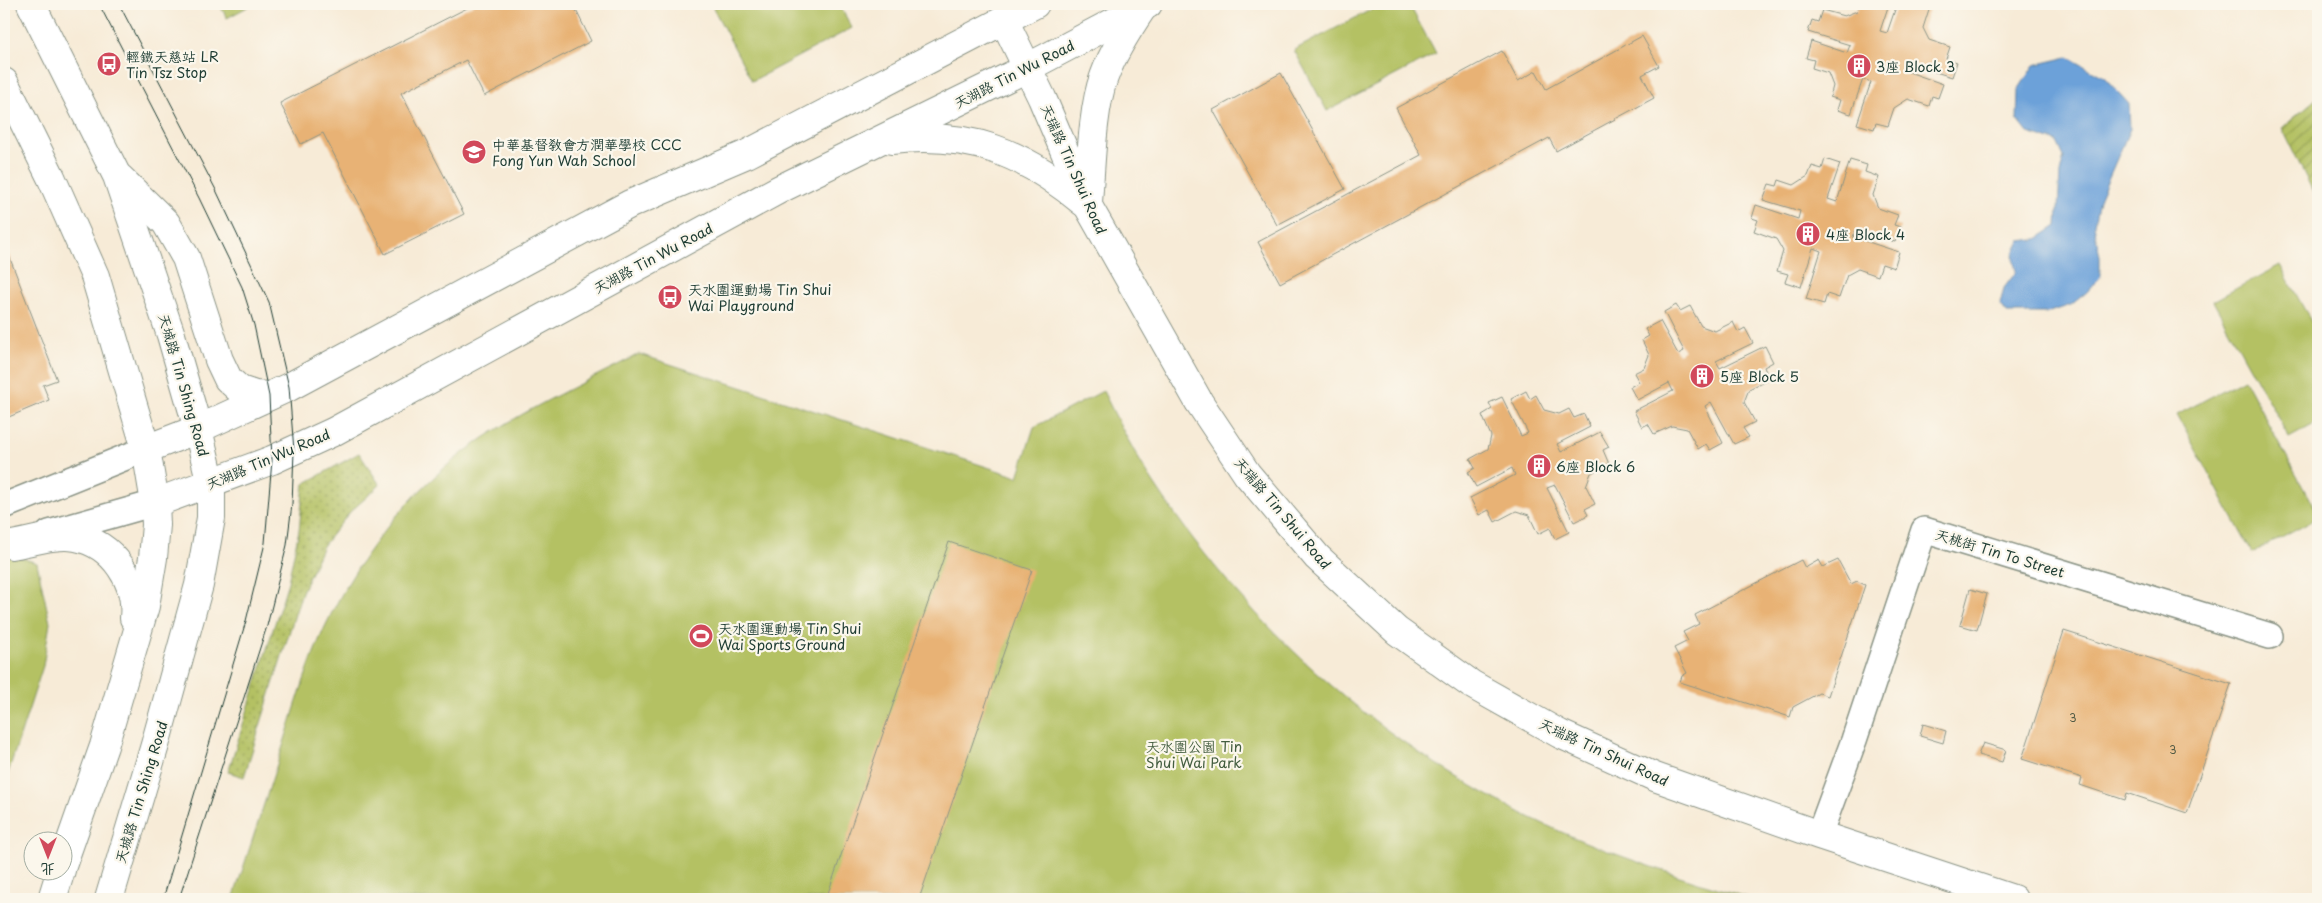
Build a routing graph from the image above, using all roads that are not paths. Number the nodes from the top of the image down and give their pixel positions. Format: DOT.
graph roads {
  1 [pos="31,4"];
  2 [pos="1035,4"];
  3 [pos="1146,5"];
  4 [pos="1004,20"];
  5 [pos="1027,68"];
  6 [pos="4,82"];
  7 [pos="876,142"];
  8 [pos="117,176"];
  9 [pos="1088,206"];
  10 [pos="269,396"];
  11 [pos="198,429"];
  12 [pos="146,449"];
  13 [pos="211,484"];
  14 [pos="155,503"];
  15 [pos="4,506"];
  16 [pos="7,544"];
  17 [pos="2270,636"];
  18 [pos="128,664"];
  19 [pos="1819,835"];
  20 [pos="72,837"];
  21 [pos="58,880"];
  22 [pos="52,899"];
  23 [pos="109,899"];
  24 [pos="2013,899"];
  1 -- 8 [label="main road, 天城路 Tin Shing Road"];
  2 -- 4 [label="main road"];
  3 -- 5 [label="main road, 天湖路 Tin Wu Road"];
  3 -- 9 [label="main road"];
  4 -- 5 [label="main road, 天瑞路 Tin Shui Road"];
  4 -- 10 [label="main road"];
  5 -- 7 [label="main road, 天湖路 Tin Wu Road"];
  5 -- 9 [label="main road, 天瑞路 Tin Shui Road"];
  6 -- 12 [label="main road"];
  7 -- 9 [label="main road"];
  7 -- 13 [label="main road, 天湖路 Tin Wu Road"];
  8 -- 10 [label="main road"];
  8 -- 11 [label="main road, 天城路 Tin Shing Road"];
  9 -- 19 [label="main road, 天瑞路 Tin Shui Road"];
  10 -- 11 [label="main road"];
  11 -- 12 [label="main road"];
  11 -- 13 [label="main road, 天城路 Tin Shing Road"];
  12 -- 14 [label="main road"];
  12 -- 15 [label="street"];
  13 -- 14 [label="main road, 天湖路 Tin Wu Road"];
  13 -- 23 [label="main road, 天城路 Tin Shing Road"];
  14 -- 16 [label="street"];
  14 -- 18 [label="main road"];
  16 -- 18 [label="main road"];
  17 -- 19 [label="street, 天桃街 Tin To Street"];
  18 -- 20 [label="main road"];
  19 -- 24 [label="main road, 天瑞路 Tin Shui Road"];
  21 -- 22 [label="main road"];
}
